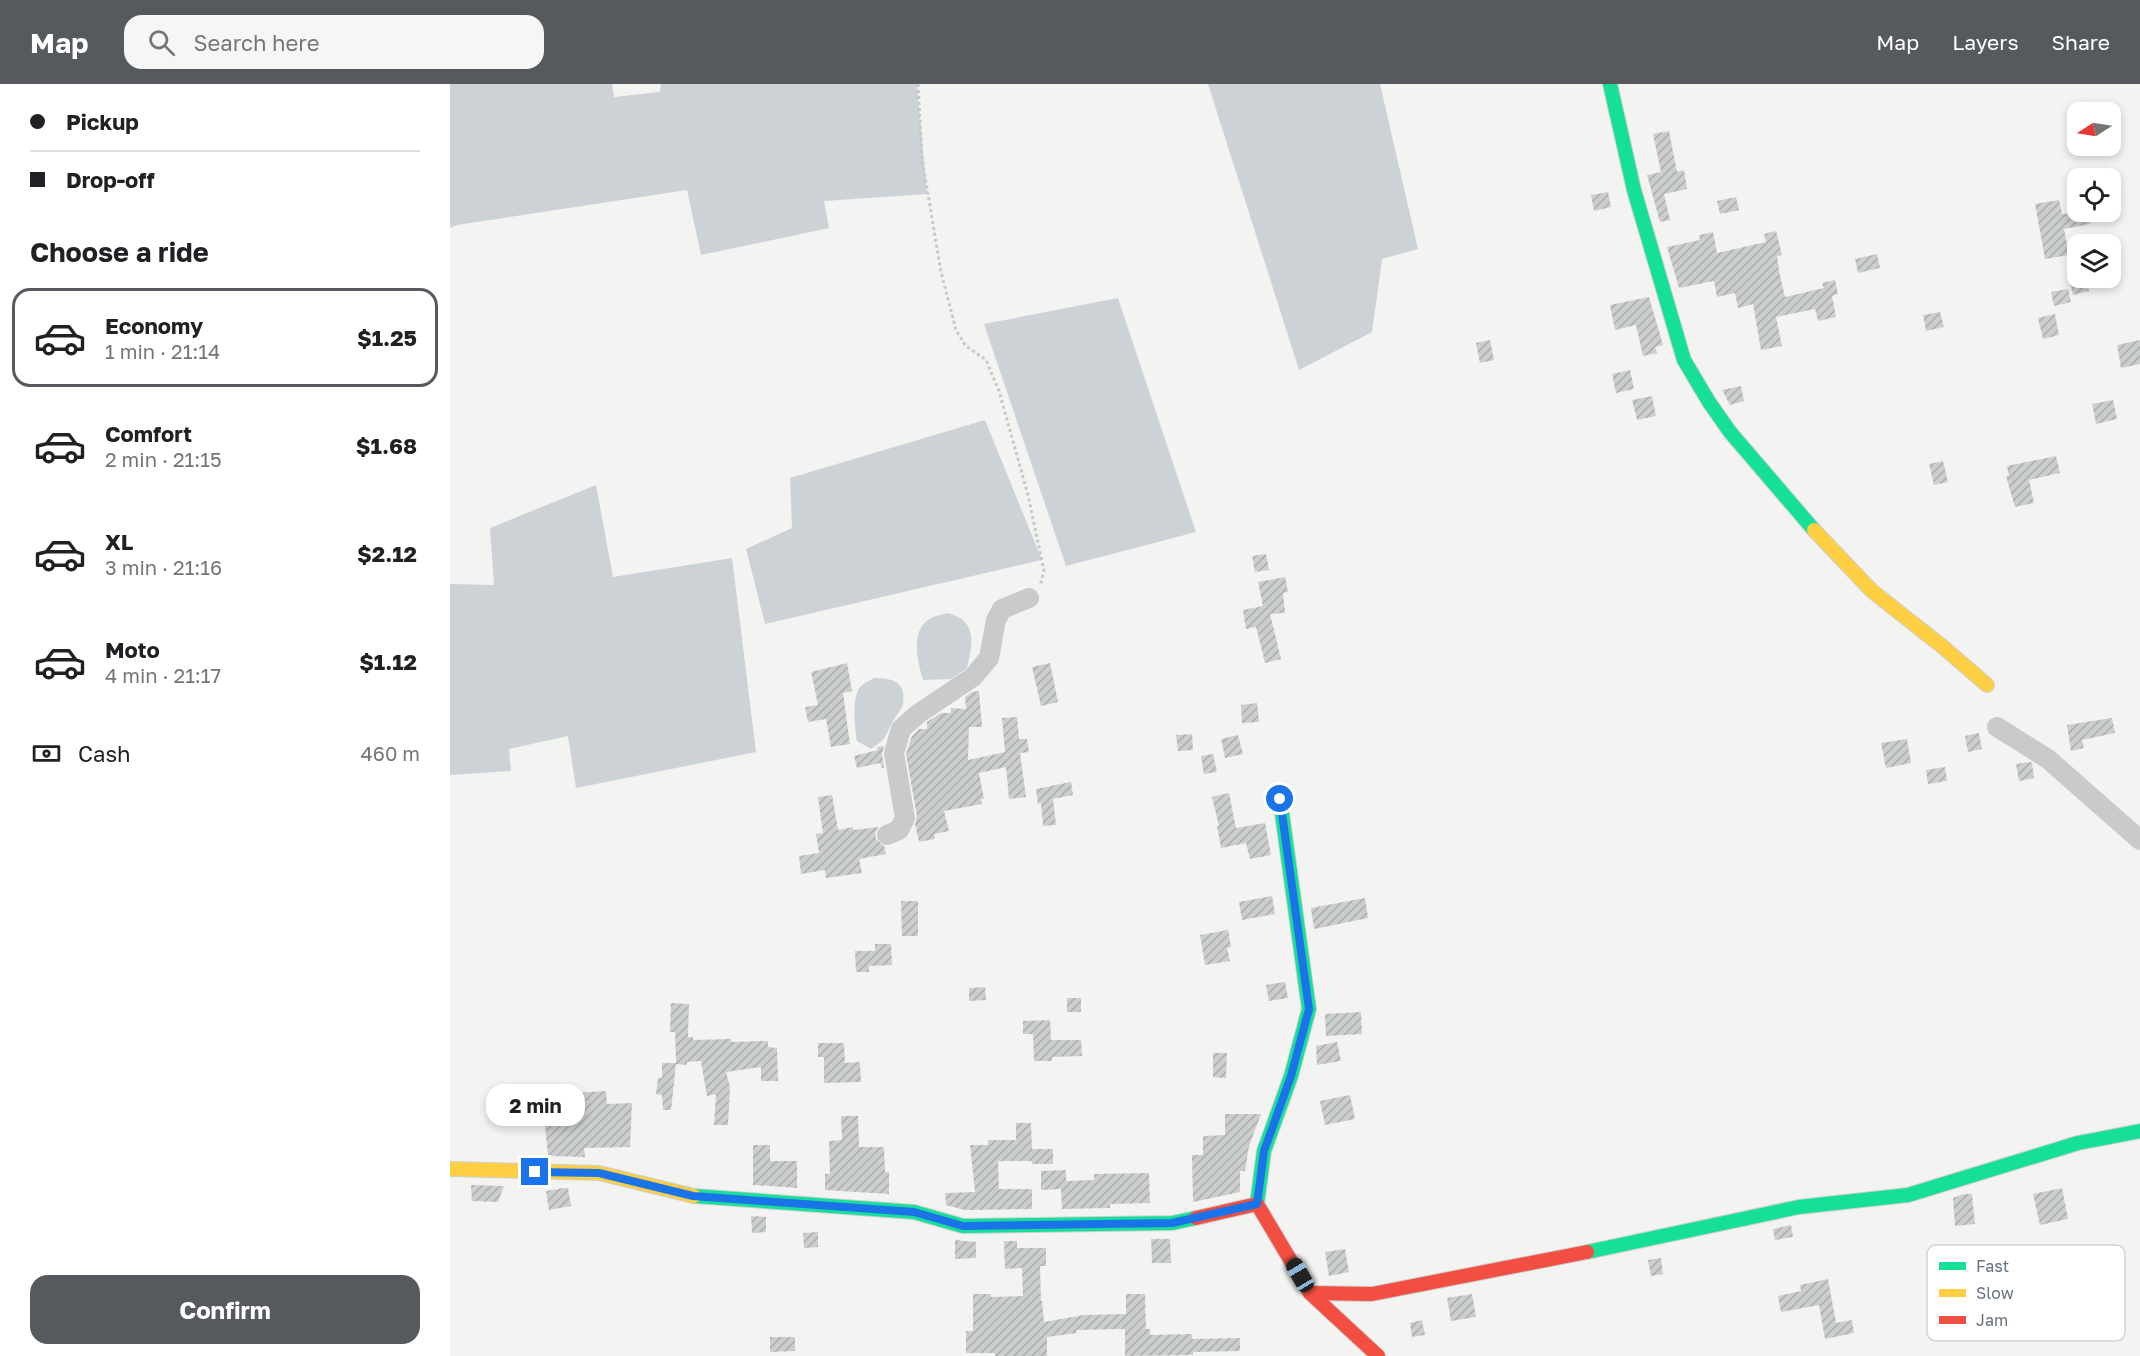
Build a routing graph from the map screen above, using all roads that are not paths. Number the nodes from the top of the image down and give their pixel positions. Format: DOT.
graph roads {
  1 [pos="1610,84"];
  2 [pos="1029,598"];
  3 [pos="1988,685"];
  4 [pos="1998,727"];
  5 [pos="1280,799"];
  6 [pos="887,835"];
  7 [pos="2140,840"];
  8 [pos="2140,1131"];
  9 [pos="450,1169"];
  10 [pos="1257,1204"];
  11 [pos="1310,1293"];
  12 [pos="1378,1356"];
  1 -- 3 [label="street"];
  2 -- 6 [label="street"];
  4 -- 7 [label="street"];
  5 -- 10 [label="street"];
  8 -- 11 [label="street"];
  9 -- 10 [label="street"];
  10 -- 11 [label="street"];
  11 -- 12 [label="street"];
}
